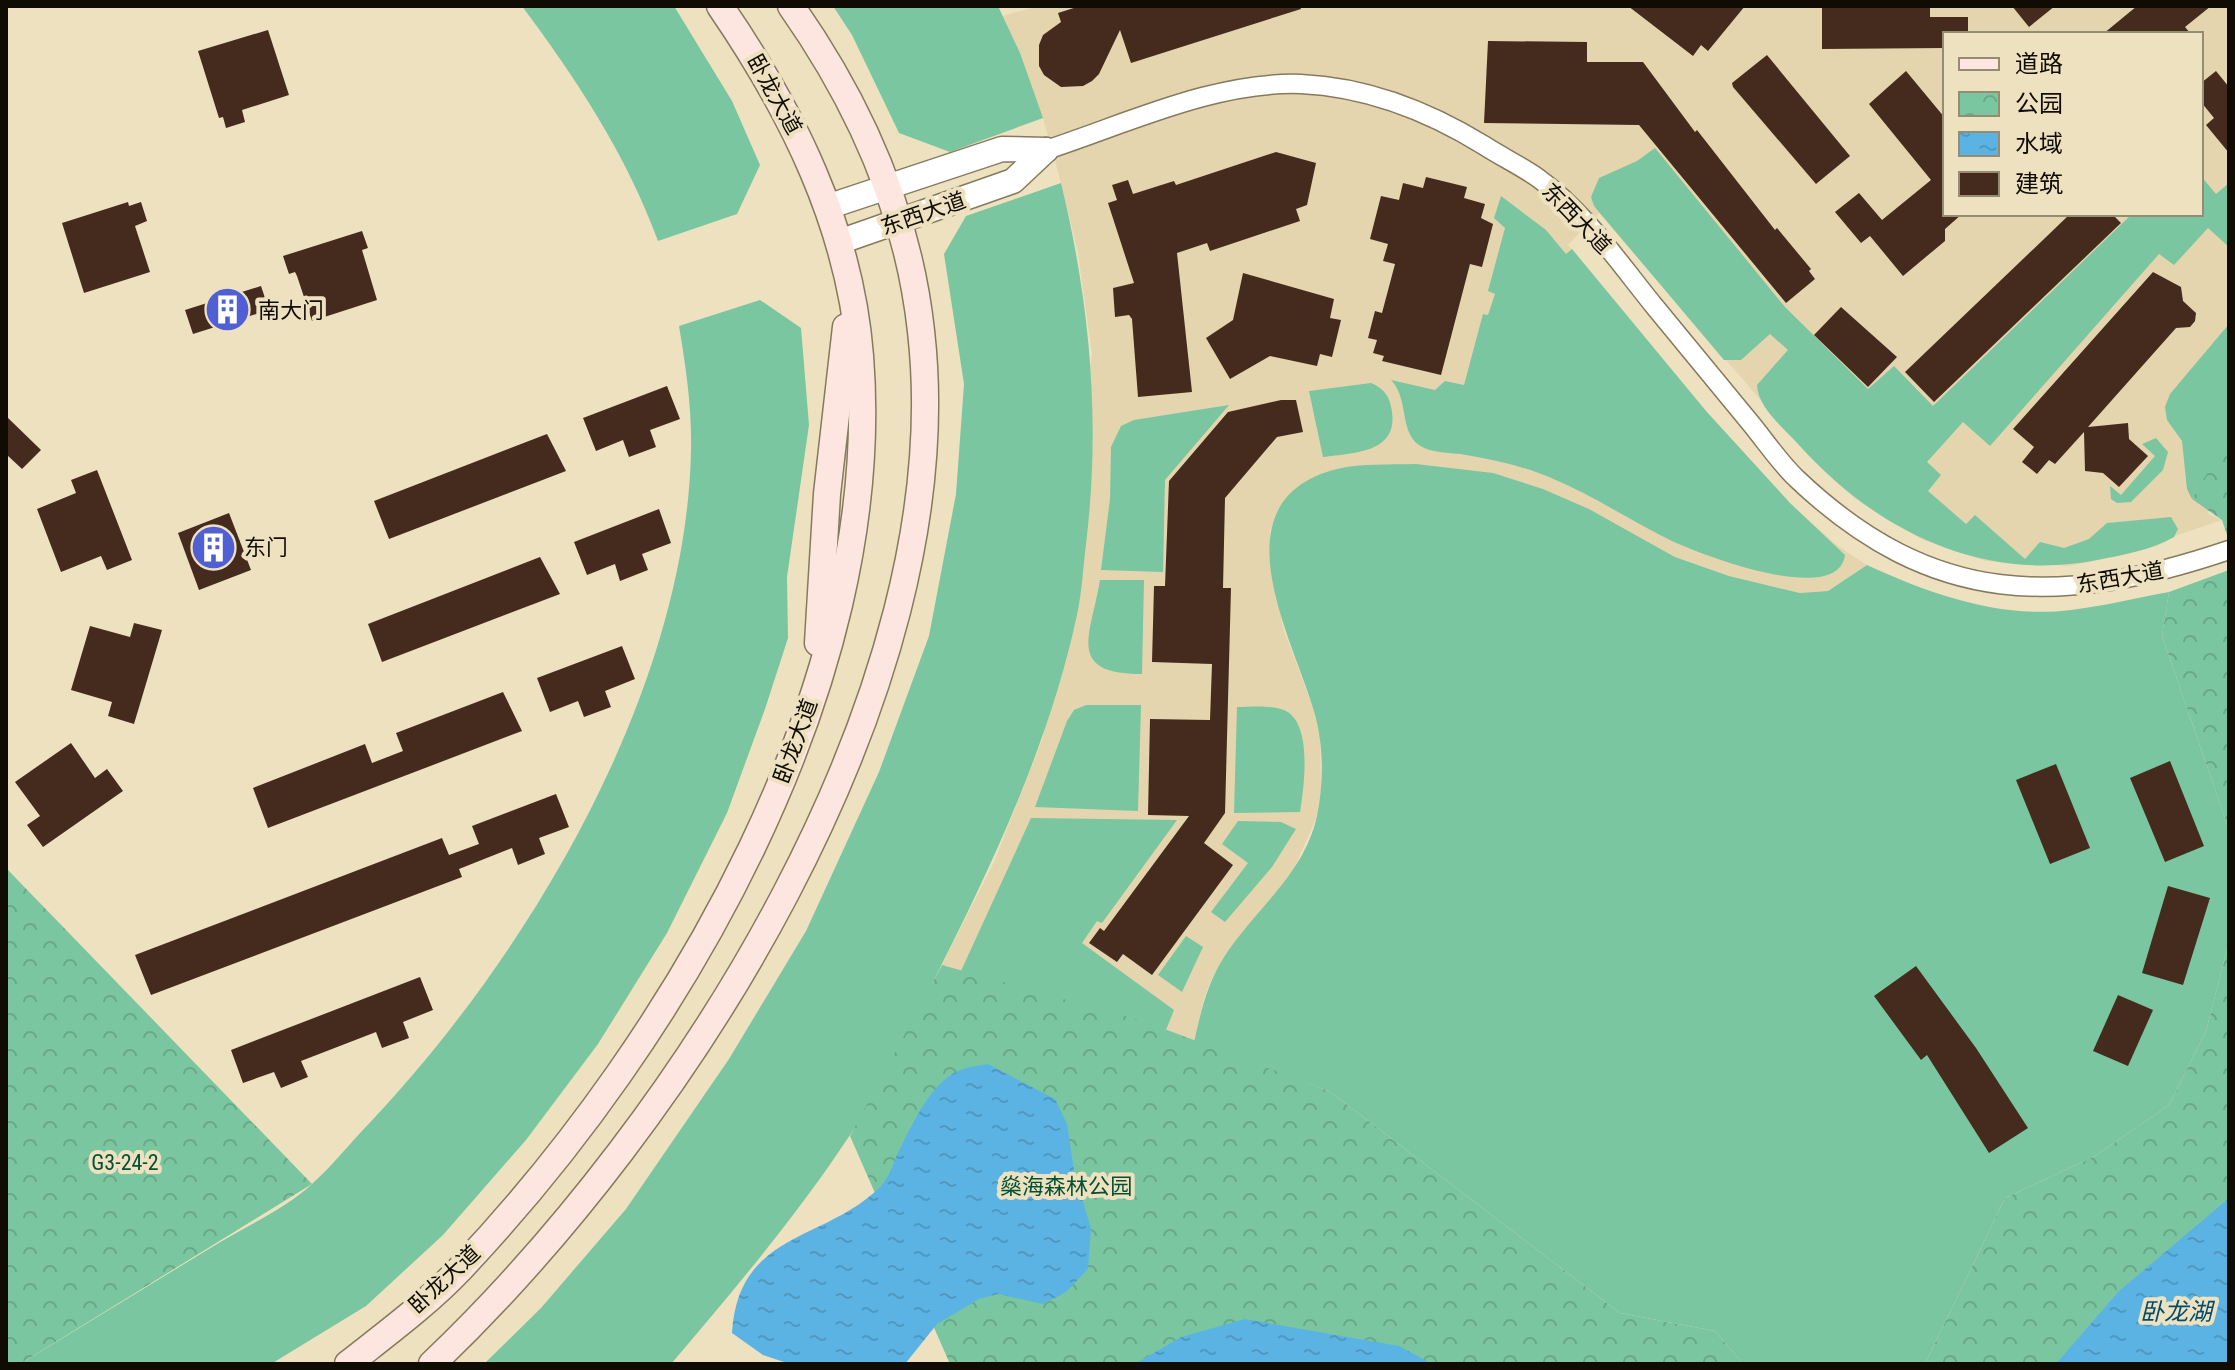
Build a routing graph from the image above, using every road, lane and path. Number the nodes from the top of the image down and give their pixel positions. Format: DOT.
graph roads {
  1 [pos="720,6"];
  2 [pos="791,6"];
  3 [pos="1046,150"];
  4 [pos="889,186"];
  5 [pos="827,207"];
  6 [pos="900,220"];
  7 [pos="839,242"];
  8 [pos="2229,550"];
  9 [pos="348,1364"];
  10 [pos="432,1364"];
  1 -- 5 [label="main road, 卧龙大道"];
  2 -- 4 [label="main road"];
  3 -- 4 [label="street"];
  3 -- 6 [label="street, 东西大道"];
  3 -- 8 [label="street, 东西大道"];
  4 -- 5 [label="street"];
  4 -- 6 [label="main road"];
  5 -- 7 [label="main road, 卧龙大道"];
  6 -- 7 [label="street, 东西大道"];
  6 -- 10 [label="main road"];
  7 -- 9 [label="main road, 卧龙大道"];
}
